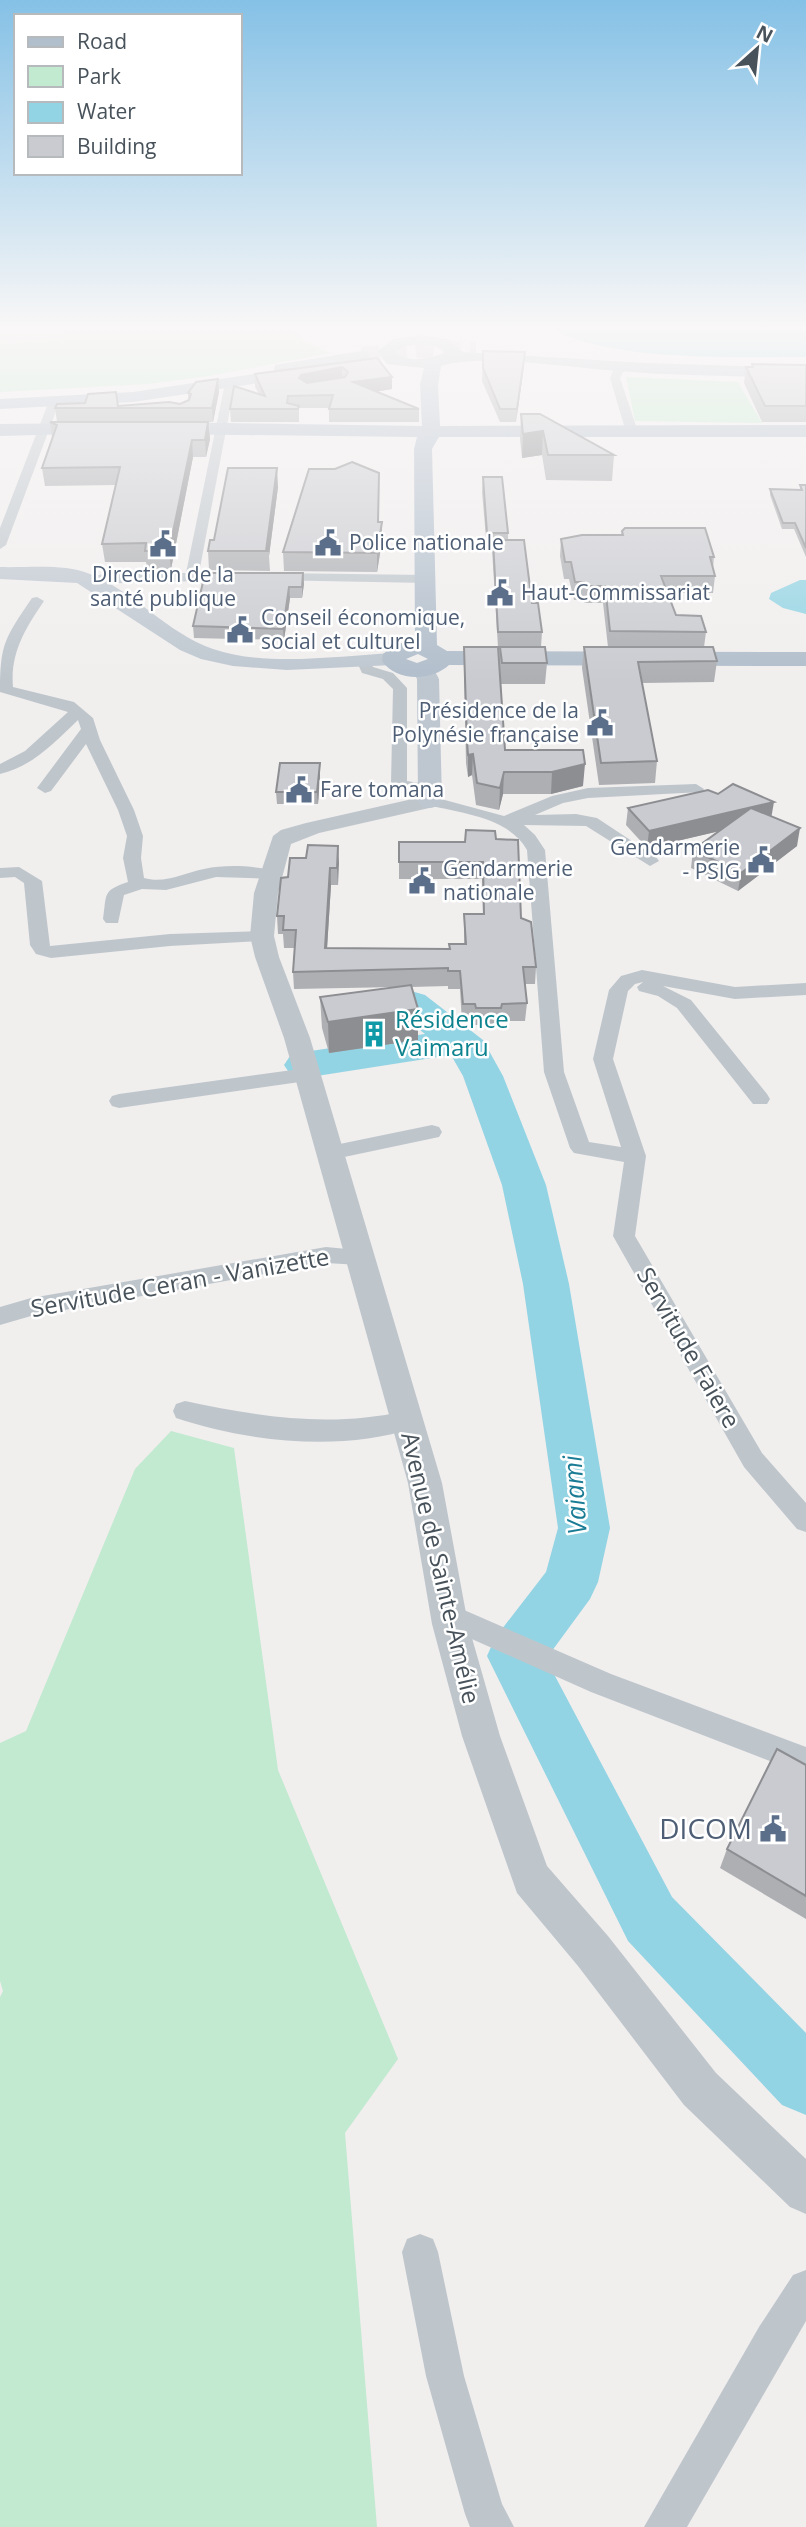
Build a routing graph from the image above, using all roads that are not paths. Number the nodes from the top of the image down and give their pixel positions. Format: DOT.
graph roads {
  1 [pos="38,447"];
  2 [pos="218,447"];
  3 [pos="424,447"];
  4 [pos="0,545"];
  5 [pos="0,573"];
  6 [pos="192,577"];
  7 [pos="426,579"];
  8 [pos="89,581"];
  9 [pos="37,601"];
  10 [pos="429,658"];
  11 [pos="393,659"];
  12 [pos="806,659"];
  13 [pos="363,660"];
  14 [pos="76,710"];
  15 [pos="383,721"];
  16 [pos="400,721"];
  17 [pos="428,722"];
  18 [pos="89,729"];
  19 [pos="0,769"];
  20 [pos="46,788"];
  21 [pos="696,789"];
  22 [pos="430,795"];
  23 [pos="506,821"];
  24 [pos="650,861"];
  25 [pos="0,873"];
  26 [pos="271,875"];
  27 [pos="141,883"];
  28 [pos="112,919"];
  29 [pos="262,936"];
  30 [pos="806,989"];
  31 [pos="619,990"];
  32 [pos="307,1075"];
  33 [pos="760,1099"];
  34 [pos="119,1101"];
  35 [pos="432,1132"];
  36 [pos="330,1153"];
  37 [pos="635,1156"];
  38 [pos="360,1257"];
  39 [pos="0,1316"];
  40 [pos="185,1411"];
  41 [pos="405,1421"];
  42 [pos="806,1521"];
  43 [pos="448,1615"];
  44 [pos="806,1761"];
  45 [pos="806,2191"];
  46 [pos="420,2252"];
  47 [pos="806,2288"];
  48 [pos="495,2527"];
  49 [pos="664,2527"];
  1 -- 4 [label="street"];
  2 -- 6 [label="street"];
  3 -- 7 [label="main road"];
  5 -- 8 [label="main road"];
  6 -- 7 [label="street"];
  6 -- 8 [label="street"];
  7 -- 10 [label="main road"];
  8 -- 13 [label="main road"];
  9 -- 14 [label="street"];
  10 -- 11 [label="main road"];
  10 -- 12 [label="main road"];
  10 -- 17 [label="main road"];
  11 -- 13 [label="main road"];
  13 -- 16 [label="street"];
  14 -- 18 [label="street"];
  14 -- 19 [label="street"];
  15 -- 16 [label="street"];
  16 -- 17 [label="street"];
  16 -- 22 [label="street"];
  17 -- 22 [label="main road"];
  18 -- 20 [label="street"];
  18 -- 27 [label="street"];
  21 -- 23 [label="street"];
  22 -- 23 [label="street"];
  22 -- 26 [label="street, Avenue de Sainte-Amélie"];
  23 -- 24 [label="street"];
  23 -- 37 [label="street"];
  25 -- 29 [label="street"];
  26 -- 27 [label="street"];
  26 -- 29 [label="street, Avenue de Sainte-Amélie"];
  27 -- 28 [label="street"];
  29 -- 32 [label="street, Avenue de Sainte-Amélie"];
  30 -- 31 [label="street"];
  31 -- 33 [label="street"];
  31 -- 37 [label="street"];
  32 -- 34 [label="street"];
  32 -- 36 [label="street, Avenue de Sainte-Amélie"];
  35 -- 36 [label="street"];
  36 -- 38 [label="street, Avenue de Sainte-Amélie"];
  37 -- 42 [label="street, Servitude Faiere"];
  38 -- 39 [label="street, Servitude Ceran - Vanizette"];
  38 -- 41 [label="street, Avenue de Sainte-Amélie"];
  40 -- 41 [label="street"];
  41 -- 43 [label="street, Avenue de Sainte-Amélie"];
  43 -- 44 [label="street"];
  43 -- 45 [label="street, Avenue de Sainte-Amélie"];
  46 -- 48 [label="street"];
  47 -- 49 [label="street"];
}
